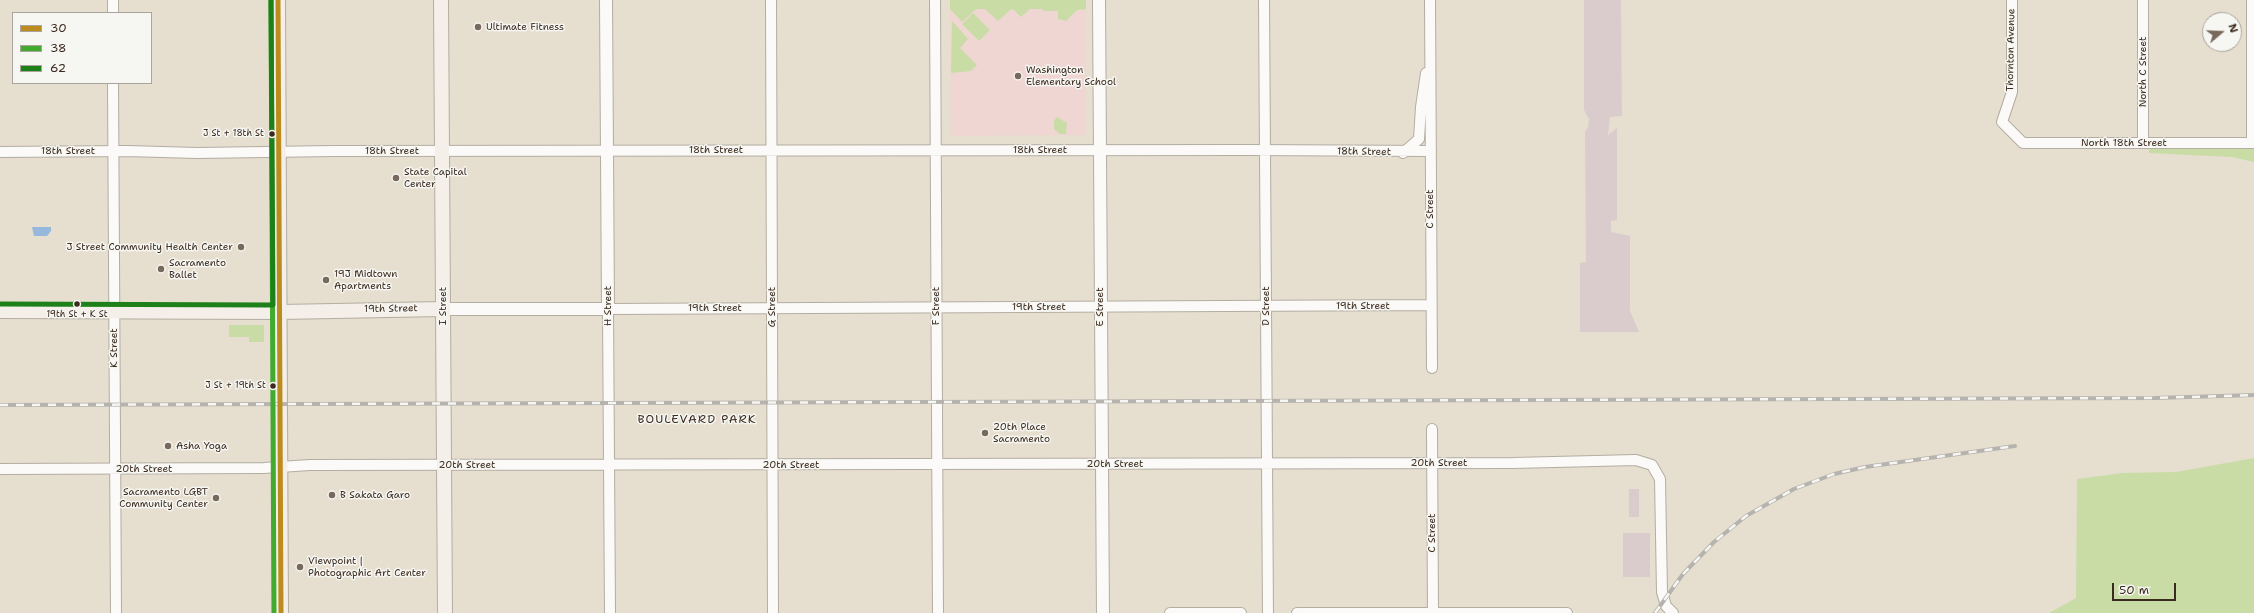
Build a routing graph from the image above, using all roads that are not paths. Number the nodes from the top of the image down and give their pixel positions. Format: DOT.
graph roads {
  1 [pos="113,0"];
  2 [pos="278,0"];
  3 [pos="441,0"];
  4 [pos="606,0"];
  5 [pos="771,0"];
  6 [pos="935,0"];
  7 [pos="1099,0"];
  8 [pos="1264,0"];
  9 [pos="1430,0"];
  10 [pos="2012,0"];
  11 [pos="2143,0"];
  12 [pos="2252,0"];
  13 [pos="113,12"];
  14 [pos="1431,49"];
  15 [pos="112,84"];
  16 [pos="2002,122"];
  17 [pos="2143,143"];
  18 [pos="2253,143"];
  19 [pos="772,150"];
  20 [pos="1100,150"];
  21 [pos="1266,150"];
  22 [pos="112,151"];
  23 [pos="936,151"];
  24 [pos="1432,151"];
  25 [pos="0,152"];
  26 [pos="442,152"];
  27 [pos="608,152"];
  28 [pos="1403,152"];
  29 [pos="280,153"];
  30 [pos="1431,305"];
  31 [pos="1266,306"];
  32 [pos="936,307"];
  33 [pos="1100,307"];
  34 [pos="772,308"];
  35 [pos="443,309"];
  36 [pos="608,309"];
  37 [pos="114,310"];
  38 [pos="0,311"];
  39 [pos="280,312"];
  40 [pos="1432,368"];
  41 [pos="1432,429"];
  42 [pos="1267,462"];
  43 [pos="1432,462"];
  44 [pos="938,464"];
  45 [pos="1101,464"];
  46 [pos="444,465"];
  47 [pos="608,465"];
  48 [pos="773,465"];
  49 [pos="281,466"];
  50 [pos="0,469"];
  51 [pos="114,469"];
  52 [pos="1432,612"];
  53 [pos="116,613"];
  54 [pos="281,613"];
  55 [pos="445,613"];
  56 [pos="610,613"];
  57 [pos="773,613"];
  58 [pos="938,613"];
  59 [pos="1103,613"];
  60 [pos="1170,613"];
  61 [pos="1241,613"];
  62 [pos="1268,613"];
  63 [pos="1297,613"];
  64 [pos="1514,613"];
  65 [pos="1567,613"];
  66 [pos="1673,613"];
  1 -- 13 [label="street"];
  2 -- 29 [label="main road"];
  3 -- 26 [label="main road, I Street"];
  4 -- 27 [label="street, H Street"];
  5 -- 19 [label="street, G Street"];
  6 -- 23 [label="street, F Street"];
  7 -- 20 [label="street, E Street"];
  8 -- 21 [label="street, D Street"];
  9 -- 14 [label="street, C Street"];
  10 -- 16 [label="street, Thornton Avenue"];
  11 -- 17 [label="street, North C Street"];
  12 -- 18 [label="street"];
  14 -- 24 [label="street, C Street"];
  14 -- 28 [label="street, C Street"];
  15 -- 22 [label="street, K Street"];
  16 -- 17 [label="street, North 18th Street"];
  17 -- 18 [label="street, North 18th Street"];
  19 -- 23 [label="street, 18th Street"];
  19 -- 27 [label="street, 18th Street"];
  19 -- 34 [label="street, G Street"];
  20 -- 21 [label="street, 18th Street"];
  20 -- 23 [label="street, 18th Street"];
  20 -- 33 [label="street, E Street"];
  21 -- 28 [label="street, 18th Street"];
  21 -- 31 [label="street, D Street"];
  22 -- 25 [label="street, 18th Street"];
  22 -- 29 [label="street, 18th Street"];
  22 -- 37 [label="street, K Street"];
  23 -- 32 [label="street, F Street"];
  24 -- 28 [label="street, 18th Street"];
  24 -- 30 [label="street, C Street"];
  26 -- 27 [label="street, 18th Street"];
  26 -- 29 [label="street, 18th Street"];
  26 -- 35 [label="main road, I Street"];
  27 -- 36 [label="street, H Street"];
  29 -- 39 [label="main road"];
  30 -- 31 [label="street, 19th Street"];
  30 -- 40 [label="street, C Street"];
  31 -- 33 [label="street, 19th Street"];
  31 -- 42 [label="street, D Street"];
  32 -- 33 [label="street, 19th Street"];
  32 -- 34 [label="street, 19th Street"];
  32 -- 44 [label="street, F Street"];
  33 -- 45 [label="street, E Street"];
  34 -- 36 [label="street, 19th Street"];
  34 -- 48 [label="street, G Street"];
  35 -- 36 [label="street, 19th Street"];
  35 -- 39 [label="main road, 19th Street"];
  35 -- 46 [label="main road, I Street"];
  36 -- 47 [label="street, H Street"];
  37 -- 38 [label="main road, 19th Street"];
  37 -- 39 [label="main road, 19th Street"];
  37 -- 51 [label="street, K Street"];
  39 -- 49 [label="main road"];
  41 -- 43 [label="street, C Street"];
  42 -- 43 [label="street, 20th Street"];
  42 -- 45 [label="street, 20th Street"];
  42 -- 62 [label="street, D Street"];
  43 -- 52 [label="street, C Street"];
  43 -- 66 [label="street, 20th Street"];
  44 -- 45 [label="street, 20th Street"];
  44 -- 48 [label="street, 20th Street"];
  44 -- 58 [label="street, F Street"];
  45 -- 59 [label="street, E Street"];
  46 -- 47 [label="street, 20th Street"];
  46 -- 49 [label="street, 20th Street"];
  46 -- 55 [label="main road, I Street"];
  47 -- 48 [label="street, 20th Street"];
  47 -- 56 [label="street, H Street"];
  48 -- 57 [label="street, G Street"];
  49 -- 51 [label="street, 20th Street"];
  49 -- 54 [label="main road"];
  50 -- 51 [label="street, 20th Street"];
  51 -- 53 [label="street, K Street"];
  52 -- 63 [label="street"];
  52 -- 64 [label="street"];
  60 -- 61 [label="street"];
  64 -- 65 [label="street"];
}
